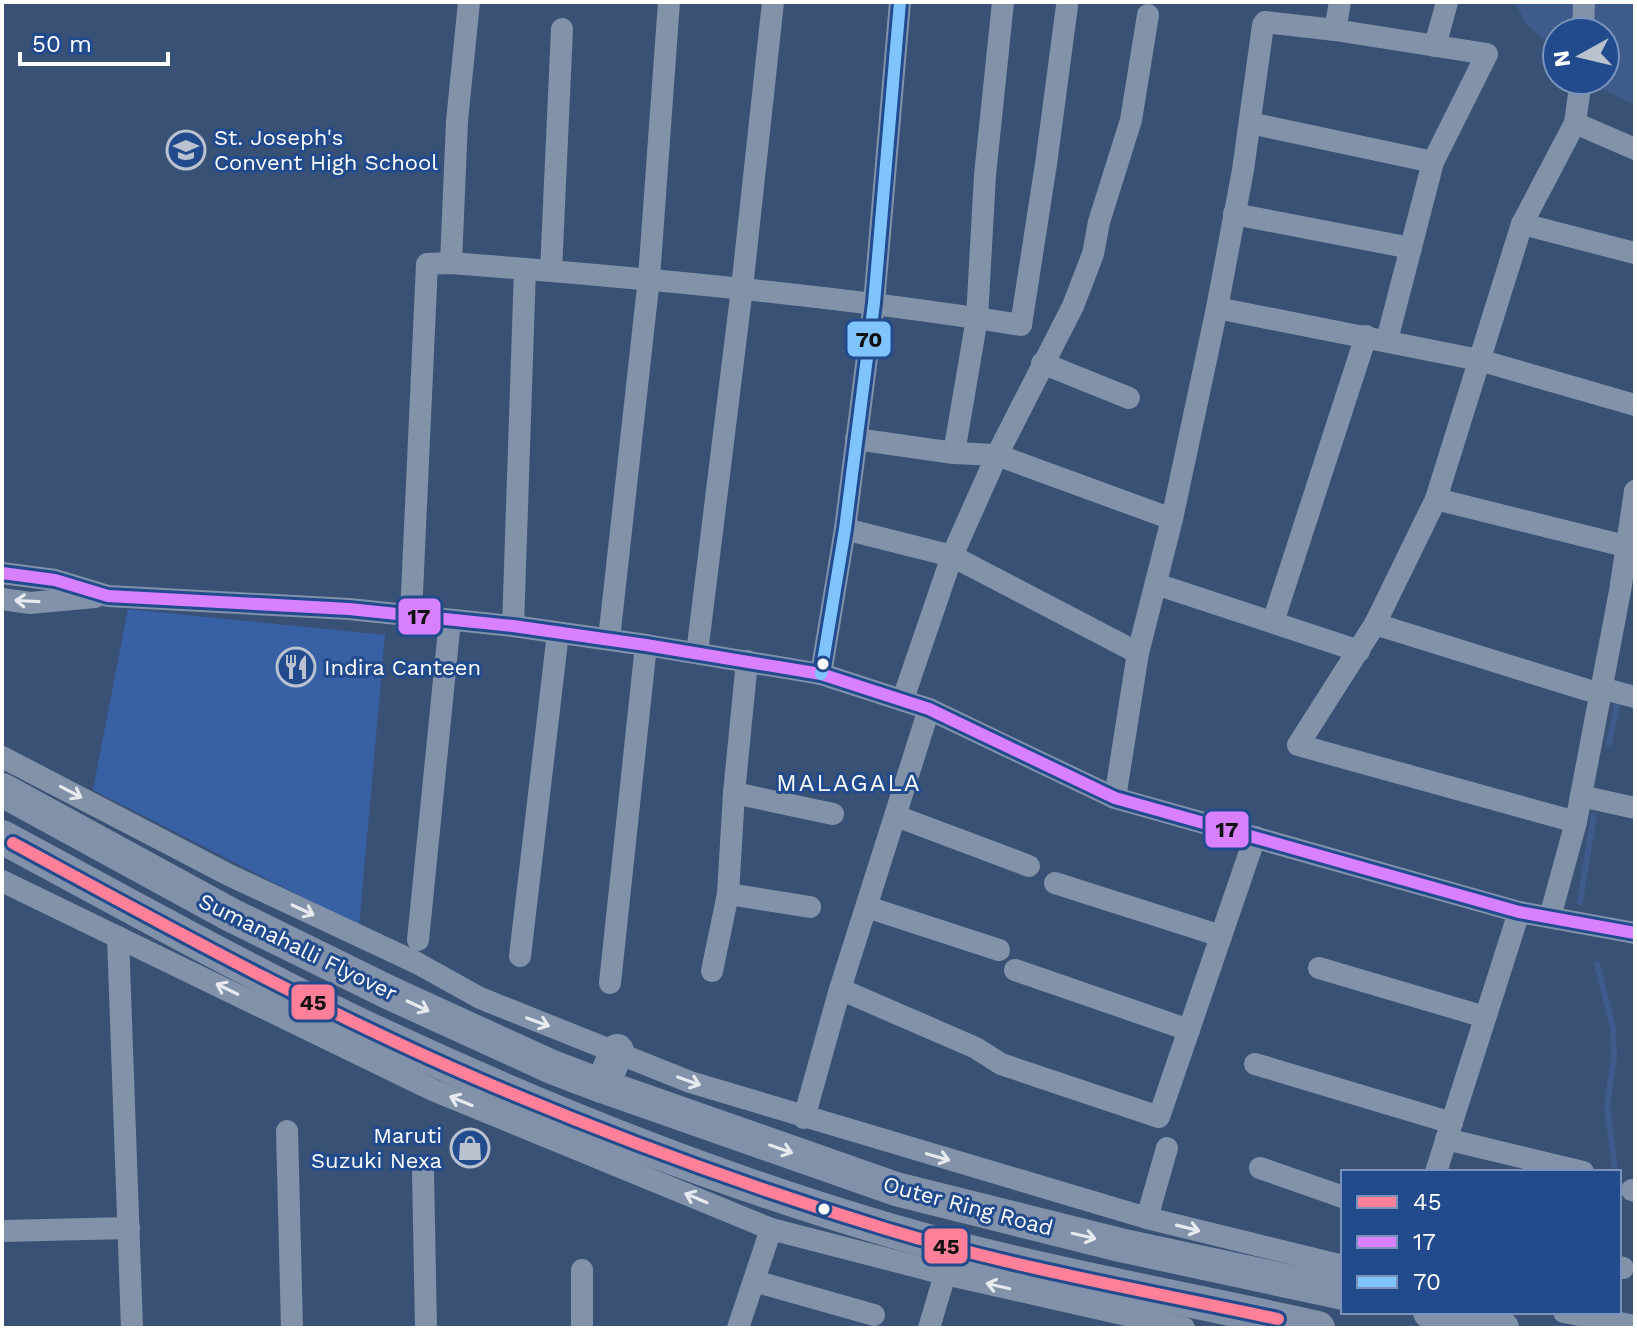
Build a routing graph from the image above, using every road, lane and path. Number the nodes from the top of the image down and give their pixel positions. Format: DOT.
graph roads {
  1 [pos="469,2"];
  2 [pos="669,2"];
  3 [pos="773,2"];
  4 [pos="900,2"];
  5 [pos="1003,2"];
  6 [pos="1340,2"];
  7 [pos="1447,2"];
  8 [pos="1067,6"];
  9 [pos="1148,15"];
  10 [pos="562,29"];
  11 [pos="1335,30"];
  12 [pos="1435,46"];
  13 [pos="1579,96"];
  14 [pos="1250,123"];
  15 [pos="1575,123"];
  16 [pos="1635,149"];
  17 [pos="1433,162"];
  18 [pos="1234,214"];
  19 [pos="1522,224"];
  20 [pos="1411,248"];
  21 [pos="1635,253"];
  22 [pos="451,263"];
  23 [pos="525,269"];
  24 [pos="551,271"];
  25 [pos="649,278"];
  26 [pos="742,288"];
  27 [pos="874,303"];
  28 [pos="1217,308"];
  29 [pos="977,318"];
  30 [pos="1021,325"];
  31 [pos="1056,336"];
  32 [pos="1377,338"];
  33 [pos="1479,360"];
  34 [pos="1042,363"];
  35 [pos="1129,398"];
  36 [pos="1635,405"];
  37 [pos="856,439"];
  38 [pos="954,453"];
  39 [pos="997,455"];
  40 [pos="1634,497"];
  41 [pos="1436,499"];
  42 [pos="1172,519"];
  43 [pos="845,529"];
  44 [pos="1625,546"];
  45 [pos="952,556"];
  46 [pos="2,573"];
  47 [pos="1156,584"];
  48 [pos="1627,593"];
  49 [pos="108,596"];
  50 [pos="2,599"];
  51 [pos="411,615"];
  52 [pos="450,620"];
  53 [pos="1273,622"];
  54 [pos="1375,624"];
  55 [pos="513,626"];
  56 [pos="558,633"];
  57 [pos="609,639"];
  58 [pos="646,645"];
  59 [pos="1359,651"];
  60 [pos="697,653"];
  61 [pos="1138,653"];
  62 [pos="747,661"];
  63 [pos="821,674"];
  64 [pos="1600,691"];
  65 [pos="1635,697"];
  66 [pos="903,699"];
  67 [pos="929,709"];
  68 [pos="2,757"];
  69 [pos="2,790"];
  70 [pos="734,793"];
  71 [pos="1581,796"];
  72 [pos="1115,798"];
  73 [pos="1635,808"];
  74 [pos="833,814"];
  75 [pos="896,816"];
  76 [pos="1576,822"];
  77 [pos="2,837"];
  78 [pos="1255,837"];
  79 [pos="1029,866"];
  80 [pos="2,881"];
  81 [pos="1055,883"];
  82 [pos="728,894"];
  83 [pos="810,907"];
  84 [pos="867,907"];
  85 [pos="1519,912"];
  86 [pos="1550,917"];
  87 [pos="1635,933"];
  88 [pos="1221,936"];
  89 [pos="118,937"];
  90 [pos="418,940"];
  91 [pos="999,950"];
  92 [pos="520,956"];
  93 [pos="1319,968"];
  94 [pos="1015,970"];
  95 [pos="712,971"];
  96 [pos="610,983"];
  97 [pos="840,989"];
  98 [pos="1485,1017"];
  99 [pos="1189,1030"];
  100 [pos="617,1051"];
  101 [pos="1255,1064"];
  102 [pos="602,1086"];
  103 [pos="804,1118"];
  104 [pos="540,1119"];
  105 [pos="287,1131"];
  106 [pos="1449,1131"];
  107 [pos="1167,1148"];
  108 [pos="1260,1168"];
  109 [pos="1437,1170"];
  110 [pos="1576,1170"];
  111 [pos="423,1171"];
  112 [pos="1341,1196"];
  113 [pos="1147,1218"];
  114 [pos="129,1228"];
  115 [pos="771,1229"];
  116 [pos="2,1231"];
  117 [pos="1341,1266"];
  118 [pos="582,1270"];
  119 [pos="945,1274"];
  120 [pos="754,1281"];
  121 [pos="1341,1293"];
  122 [pos="1439,1314"];
  123 [pos="1574,1314"];
  124 [pos="874,1315"];
  125 [pos="1635,1326"];
  126 [pos="132,1328"];
  127 [pos="292,1328"];
  128 [pos="426,1328"];
  129 [pos="582,1328"];
  130 [pos="738,1328"];
  131 [pos="929,1328"];
  132 [pos="1184,1328"];
  133 [pos="1318,1328"];
  134 [pos="1502,1328"];
  1 -- 22 [label="street"];
  2 -- 25 [label="street"];
  3 -- 26 [label="street"];
  4 -- 27 [label="street"];
  5 -- 29 [label="street"];
  6 -- 11 [label="street"];
  7 -- 12 [label="street"];
  8 -- 30 [label="street"];
  9 -- 31 [label="street"];
  10 -- 24 [label="street"];
  11 -- 12 [label="street"];
  11 -- 14 [label="street"];
  12 -- 17 [label="street"];
  13 -- 15 [label="street"];
  14 -- 17 [label="street"];
  14 -- 18 [label="street"];
  15 -- 16 [label="street"];
  15 -- 19 [label="street"];
  17 -- 20 [label="street"];
  18 -- 20 [label="street"];
  18 -- 28 [label="street"];
  19 -- 21 [label="street"];
  19 -- 33 [label="street"];
  20 -- 32 [label="street"];
  22 -- 23 [label="street"];
  22 -- 51 [label="street"];
  23 -- 24 [label="street"];
  23 -- 55 [label="street"];
  24 -- 25 [label="street"];
  25 -- 26 [label="street"];
  25 -- 57 [label="street"];
  26 -- 27 [label="street"];
  26 -- 60 [label="street"];
  27 -- 29 [label="street"];
  27 -- 37 [label="street"];
  28 -- 32 [label="street"];
  28 -- 42 [label="street"];
  29 -- 30 [label="street"];
  29 -- 38 [label="street"];
  30 -- 31 [label="street"];
  31 -- 34 [label="street"];
  32 -- 33 [label="street"];
  32 -- 53 [label="street"];
  33 -- 36 [label="street"];
  33 -- 41 [label="street"];
  34 -- 35 [label="street"];
  34 -- 39 [label="street"];
  37 -- 38 [label="street"];
  37 -- 43 [label="street"];
  38 -- 39 [label="street"];
  39 -- 42 [label="street"];
  39 -- 45 [label="street"];
  40 -- 44 [label="street"];
  41 -- 44 [label="street"];
  41 -- 54 [label="street"];
  42 -- 47 [label="street"];
  43 -- 45 [label="street"];
  43 -- 63 [label="street"];
  44 -- 48 [label="street"];
  45 -- 61 [label="street"];
  45 -- 66 [label="street"];
  46 -- 49 [label="street"];
  47 -- 53 [label="street"];
  47 -- 61 [label="street"];
  48 -- 64 [label="street"];
  49 -- 50 [label="street, one-way"];
  49 -- 51 [label="street"];
  51 -- 52 [label="street"];
  52 -- 55 [label="street"];
  52 -- 90 [label="street"];
  53 -- 59 [label="street"];
  54 -- 59 [label="street"];
  54 -- 64 [label="street"];
  55 -- 56 [label="street"];
  56 -- 57 [label="street"];
  56 -- 92 [label="street"];
  57 -- 58 [label="street"];
  58 -- 60 [label="street"];
  58 -- 96 [label="street"];
  59 -- 76 [label="street"];
  60 -- 62 [label="street"];
  61 -- 72 [label="street"];
  62 -- 63 [label="street"];
  62 -- 70 [label="street"];
  63 -- 66 [label="street"];
  64 -- 65 [label="street"];
  64 -- 71 [label="street"];
  66 -- 67 [label="street"];
  67 -- 72 [label="street"];
  67 -- 75 [label="street"];
  68 -- 100 [label="street, one-way"];
  69 -- 102 [label="highway, Sumanahalli Flyover, one-way"];
  70 -- 74 [label="street"];
  70 -- 82 [label="street"];
  71 -- 73 [label="street"];
  71 -- 76 [label="street"];
  72 -- 78 [label="street"];
  75 -- 79 [label="street"];
  75 -- 84 [label="street"];
  76 -- 86 [label="street"];
  77 -- 104 [label="highway, Sumanahalli Flyover"];
  78 -- 85 [label="street"];
  78 -- 88 [label="street"];
  80 -- 89 [label="street"];
  81 -- 88 [label="street"];
  82 -- 83 [label="street"];
  82 -- 95 [label="street"];
  84 -- 91 [label="street"];
  84 -- 97 [label="street"];
  85 -- 86 [label="street"];
  85 -- 98 [label="street"];
  86 -- 87 [label="street"];
  88 -- 99 [label="street"];
  104 -- 89 [label="street, one-way"];
  89 -- 114 [label="street"];
  93 -- 98 [label="street"];
  94 -- 99 [label="street"];
  97 -- 99 [label="street"];
  97 -- 103 [label="street"];
  98 -- 106 [label="street"];
  100 -- 102 [label="highway"];
  100 -- 103 [label="street, one-way"];
  101 -- 106 [label="street"];
  102 -- 121 [label="highway, Outer Ring Road, one-way"];
  103 -- 113 [label="street, one-way"];
  115 -- 104 [label="street, one-way"];
  104 -- 133 [label="highway, Outer Ring Road"];
  105 -- 127 [label="street"];
  106 -- 109 [label="street"];
  106 -- 110 [label="street"];
  107 -- 113 [label="street"];
  108 -- 112 [label="street"];
  111 -- 128 [label="street"];
  113 -- 117 [label="street, one-way"];
  114 -- 116 [label="street"];
  114 -- 126 [label="street"];
  115 -- 119 [label="street"];
  115 -- 120 [label="street"];
  118 -- 129 [label="street"];
  119 -- 131 [label="street"];
  132 -- 119 [label="street, one-way"];
  120 -- 124 [label="street"];
  120 -- 130 [label="street"];
  122 -- 134 [label="highway"];
  123 -- 125 [label="street"];
}
